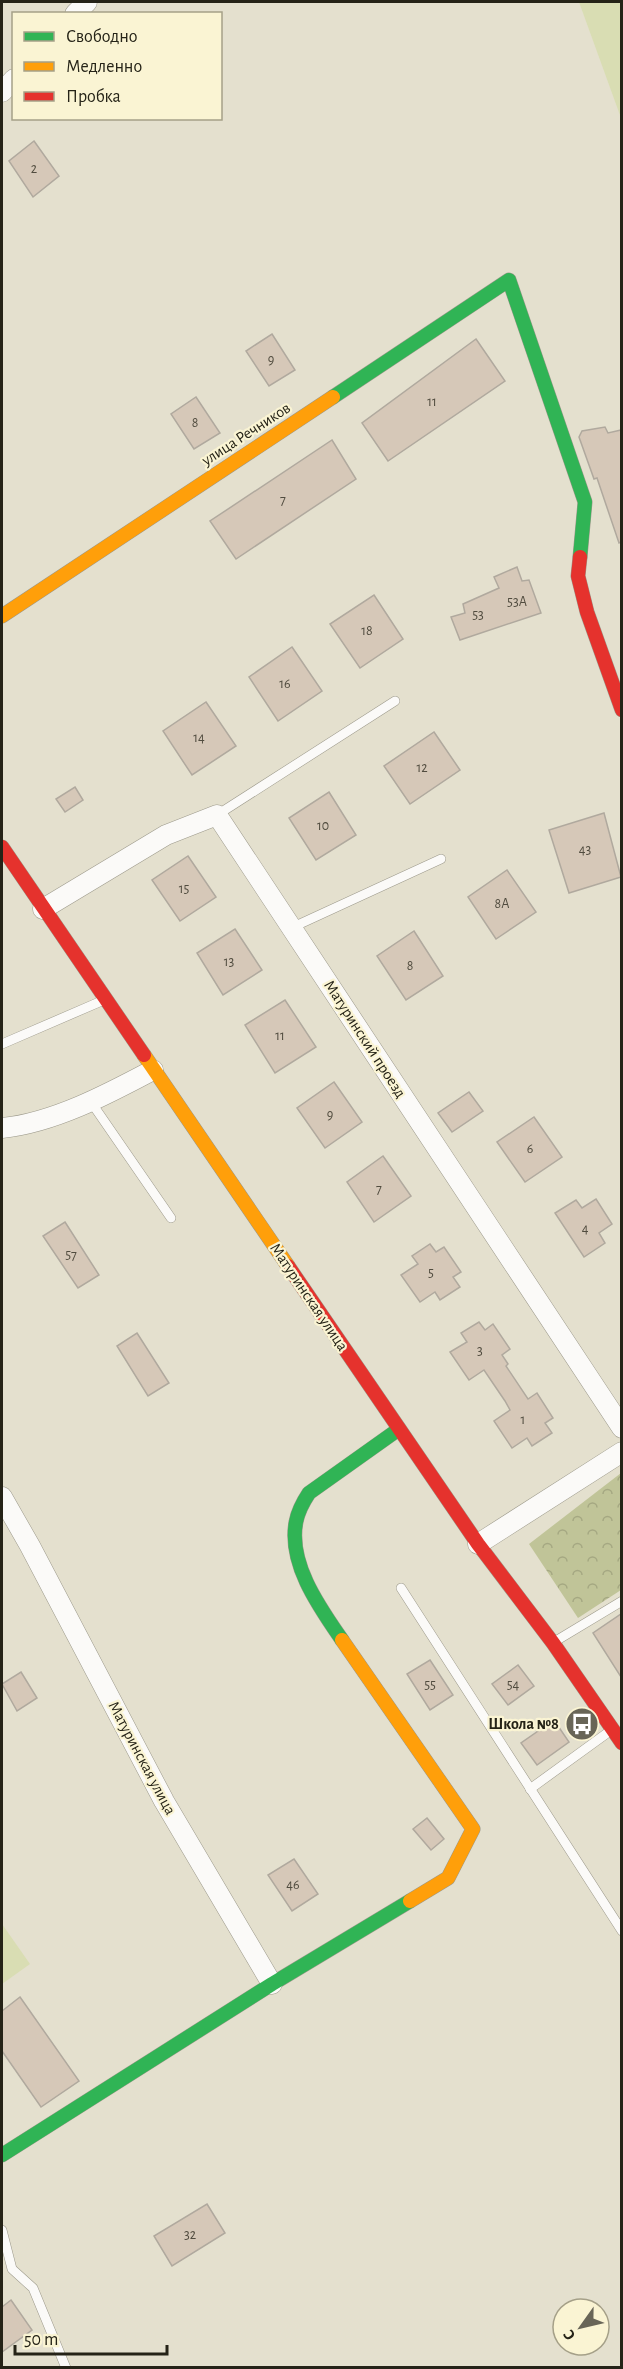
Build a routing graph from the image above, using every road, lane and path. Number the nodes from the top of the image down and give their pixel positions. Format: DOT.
graph roads {
  1 [pos="2,616"];
  2 [pos="395,701"];
  3 [pos="621,710"];
  4 [pos="217,815"];
  5 [pos="2,847"];
  6 [pos="441,859"];
  7 [pos="43,909"];
  8 [pos="291,928"];
  9 [pos="105,1000"];
  10 [pos="2,1044"];
  11 [pos="153,1070"];
  12 [pos="92,1102"];
  13 [pos="2,1128"];
  14 [pos="171,1218"];
  15 [pos="621,1428"];
  16 [pos="399,1429"];
  17 [pos="621,1452"];
  18 [pos="2,1497"];
  19 [pos="478,1544"];
  20 [pos="401,1588"];
  21 [pos="621,1601"];
  22 [pos="553,1642"];
  23 [pos="612,1730"];
  24 [pos="621,1743"];
  25 [pos="530,1789"];
  26 [pos="621,1931"];
  27 [pos="272,1984"];
  28 [pos="2,2155"];
  29 [pos="2,2230"];
  30 [pos="12,2269"];
  31 [pos="2,2274"];
  32 [pos="66,2367"];
  1 -- 3 [label="street, улица Речников"];
  2 -- 4 [label="lane"];
  4 -- 7 [label="street"];
  4 -- 8 [label="street, Матуринский проезд"];
  5 -- 7 [label="street, Матуринская улица"];
  6 -- 8 [label="lane"];
  7 -- 9 [label="street, Матуринская улица"];
  8 -- 15 [label="street, Матуринский проезд"];
  9 -- 10 [label="lane"];
  9 -- 11 [label="street, Матуринская улица"];
  11 -- 12 [label="street"];
  11 -- 16 [label="street, Матуринская улица"];
  12 -- 13 [label="street"];
  12 -- 14 [label="lane"];
  16 -- 19 [label="street, Матуринская улица"];
  16 -- 27 [label="street"];
  17 -- 19 [label="street"];
  18 -- 27 [label="street, Матуринская улица"];
  19 -- 22 [label="street, Матуринская улица"];
  20 -- 25 [label="lane"];
  21 -- 22 [label="lane"];
  22 -- 23 [label="street, Матуринская улица"];
  23 -- 24 [label="street, Матуринская улица"];
  23 -- 25 [label="lane"];
  25 -- 26 [label="lane"];
  27 -- 28 [label="street"];
  29 -- 30 [label="lane"];
  30 -- 31 [label="lane"];
  30 -- 32 [label="lane"];
}
